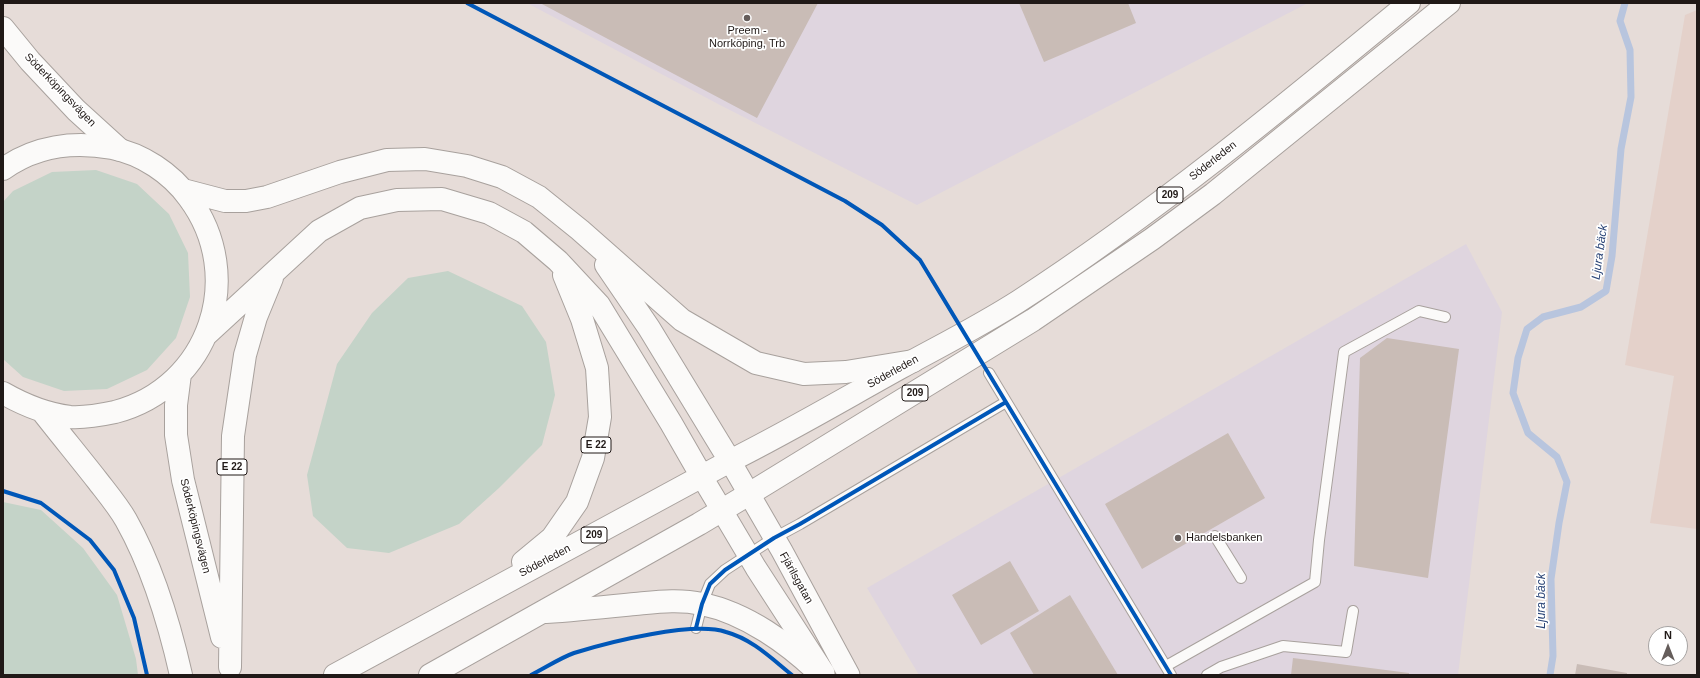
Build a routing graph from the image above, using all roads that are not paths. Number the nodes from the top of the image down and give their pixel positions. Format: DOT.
graph roads {
  1 [pos="1409,3"];
  2 [pos="1449,3"];
  3 [pos="3,28"];
  4 [pos="120,150"];
  5 [pos="3,169"];
  6 [pos="183,190"];
  7 [pos="580,230"];
  8 [pos="558,261"];
  9 [pos="275,272"];
  10 [pos="1445,317"];
  11 [pos="206,335"];
  12 [pos="912,361"];
  13 [pos="989,373"];
  14 [pos="180,374"];
  15 [pos="3,392"];
  16 [pos="1006,402"];
  17 [pos="42,411"];
  18 [pos="730,461"];
  19 [pos="702,476"];
  20 [pos="749,494"];
  21 [pos="723,511"];
  22 [pos="1215,536"];
  23 [pos="774,538"];
  24 [pos="749,555"];
  25 [pos="1241,578"];
  26 [pos="485,593"];
  27 [pos="702,604"];
  28 [pos="1353,611"];
  29 [pos="539,613"];
  30 [pos="696,628"];
  31 [pos="1166,666"];
  32 [pos="231,671"];
  33 [pos="181,675"];
  34 [pos="335,675"];
  35 [pos="430,675"];
  36 [pos="821,675"];
  37 [pos="826,675"];
  38 [pos="849,675"];
  39 [pos="1171,675"];
  40 [pos="1207,675"];
  1 -- 12 [label="main road, Söderleden / 209"];
  2 -- 20 [label="main road, 209"];
  3 -- 4 [label="main road, Söderköpingsvägen"];
  4 -- 5 [label="main road"];
  4 -- 6 [label="main road"];
  6 -- 7 [label="main road"];
  6 -- 11 [label="main road"];
  7 -- 12 [label="main road"];
  7 -- 18 [label="main road"];
  8 -- 9 [label="main road, E 22"];
  8 -- 19 [label="main road"];
  8 -- 26 [label="main road, E 22"];
  9 -- 11 [label="main road"];
  9 -- 32 [label="main road, E 22"];
  10 -- 31 [label="lane"];
  11 -- 14 [label="main road"];
  12 -- 18 [label="main road, Söderleden / 209"];
  13 -- 16 [label="lane"];
  14 -- 17 [label="main road"];
  14 -- 32 [label="main road, Söderköpingsvägen"];
  15 -- 17 [label="main road"];
  16 -- 23 [label="lane"];
  16 -- 31 [label="lane"];
  17 -- 33 [label="main road"];
  18 -- 19 [label="main road, Söderleden / 209"];
  18 -- 20 [label="street, Fjärilsgatan"];
  19 -- 21 [label="street"];
  19 -- 26 [label="main road, Söderleden / 209"];
  20 -- 21 [label="main road, 209"];
  20 -- 23 [label="street, Fjärilsgatan"];
  21 -- 24 [label="street"];
  21 -- 29 [label="main road, 209"];
  22 -- 25 [label="lane"];
  23 -- 24 [label="lane"];
  23 -- 38 [label="street, Fjärilsgatan"];
  24 -- 27 [label="lane"];
  24 -- 37 [label="street"];
  26 -- 34 [label="main road, Söderleden / E 22"];
  27 -- 29 [label="main road"];
  27 -- 30 [label="lane"];
  27 -- 36 [label="main road"];
  28 -- 40 [label="lane"];
  29 -- 35 [label="main road, 209"];
  31 -- 39 [label="lane"];
}
